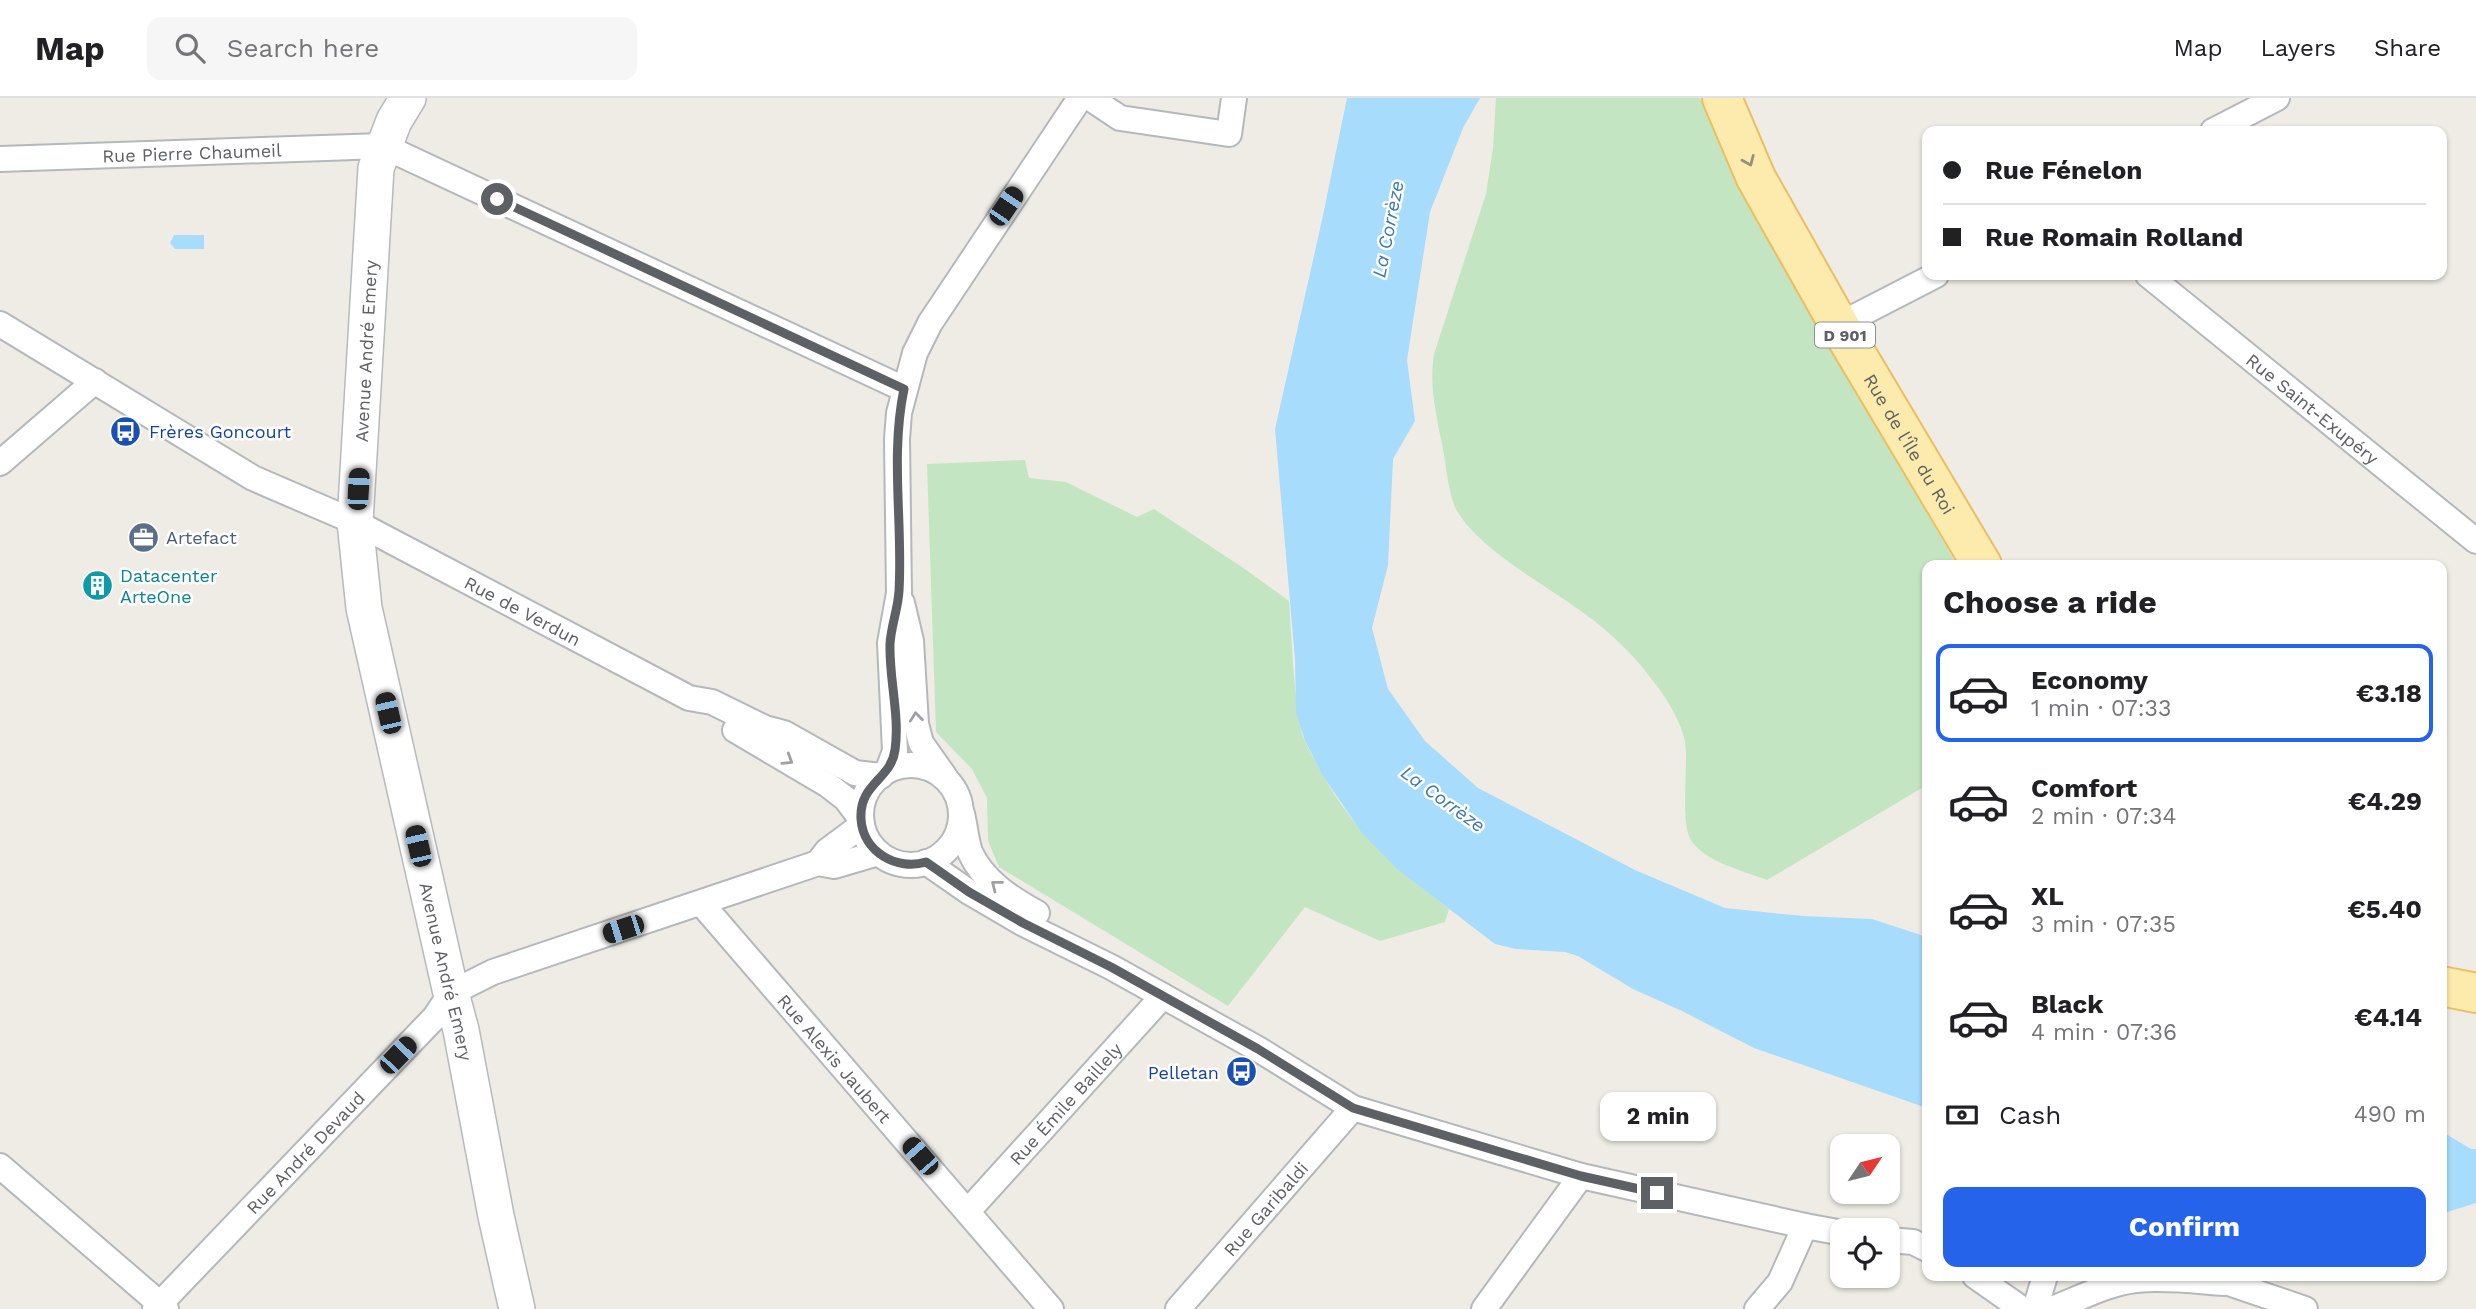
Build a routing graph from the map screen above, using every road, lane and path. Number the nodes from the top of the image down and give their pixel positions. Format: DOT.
graph roads {
  1 [pos="408,98"];
  2 [pos="1080,98"];
  3 [pos="1090,98"];
  4 [pos="1234,98"];
  5 [pos="1722,98"];
  6 [pos="2277,98"];
  7 [pos="2223,126"];
  8 [pos="383,146"];
  9 [pos="0,159"];
  10 [pos="1926,280"];
  11 [pos="2154,280"];
  12 [pos="0,324"];
  13 [pos="1839,325"];
  14 [pos="95,381"];
  15 [pos="904,389"];
  16 [pos="0,463"];
  17 [pos="355,523"];
  18 [pos="2476,541"];
  19 [pos="1979,560"];
  20 [pos="899,593"];
  21 [pos="689,698"];
  22 [pos="884,773"];
  23 [pos="945,777"];
  24 [pos="961,812"];
  25 [pos="862,822"];
  26 [pos="878,853"];
  27 [pos="926,862"];
  28 [pos="818,863"];
  29 [pos="701,903"];
  30 [pos="1111,967"];
  31 [pos="2447,987"];
  32 [pos="451,993"];
  33 [pos="2476,993"];
  34 [pos="1163,996"];
  35 [pos="1353,1108"];
  36 [pos="0,1166"];
  37 [pos="1581,1176"];
  38 [pos="968,1211"];
  39 [pos="1805,1226"];
  40 [pos="1830,1231"];
  41 [pos="1900,1241"];
  42 [pos="1922,1244"];
  43 [pos="1982,1281"];
  44 [pos="2043,1281"];
  45 [pos="2130,1281"];
  46 [pos="2222,1281"];
  47 [pos="160,1307"];
  48 [pos="517,1309"];
  49 [pos="1051,1309"];
  50 [pos="1178,1309"];
  51 [pos="1484,1309"];
  52 [pos="1757,1309"];
  53 [pos="2022,1309"];
  54 [pos="2035,1309"];
  55 [pos="2052,1309"];
  56 [pos="2305,1309"];
  1 -- 8 [label="street, Avenue André Emery"];
  2 -- 15 [label="street"];
  3 -- 4 [label="street"];
  5 -- 13 [label="main road, Rue de l'Île du Roi / D 901, one-way"];
  6 -- 7 [label="street"];
  8 -- 9 [label="street, Rue Pierre Chaumeil"];
  8 -- 15 [label="street"];
  8 -- 17 [label="street, Avenue André Emery"];
  10 -- 13 [label="street"];
  11 -- 18 [label="street, Rue Saint-Exupéry"];
  12 -- 14 [label="street, Rue de Verdun"];
  13 -- 19 [label="main road, Rue de l'Île du Roi / D 901"];
  14 -- 16 [label="street"];
  14 -- 17 [label="street, Rue de Verdun"];
  15 -- 20 [label="street"];
  17 -- 21 [label="street, Rue de Verdun"];
  17 -- 32 [label="street, Avenue André Emery"];
  20 -- 22 [label="street"];
  23 -- 20 [label="street, one-way"];
  21 -- 22 [label="street, Rue de Verdun"];
  21 -- 25 [label="street, Rue de Verdun, one-way"];
  22 -- 23 [label="street"];
  22 -- 25 [label="street"];
  23 -- 24 [label="street"];
  24 -- 27 [label="street"];
  30 -- 24 [label="street, one-way"];
  25 -- 26 [label="street"];
  25 -- 28 [label="street"];
  26 -- 27 [label="street"];
  26 -- 28 [label="street"];
  27 -- 30 [label="street"];
  28 -- 29 [label="street"];
  29 -- 32 [label="street"];
  29 -- 38 [label="street, Rue Alexis Jaubert"];
  30 -- 34 [label="street"];
  31 -- 33 [label="main road"];
  32 -- 47 [label="street, Rue André Devaud"];
  32 -- 48 [label="street, Avenue André Emery"];
  34 -- 35 [label="street"];
  34 -- 38 [label="street, Rue Émile Baillely"];
  35 -- 37 [label="street"];
  35 -- 50 [label="street, Rue Garibaldi"];
  36 -- 47 [label="street"];
  37 -- 39 [label="street"];
  37 -- 51 [label="street"];
  38 -- 49 [label="street, Rue Alexis Jaubert"];
  39 -- 40 [label="street"];
  39 -- 52 [label="street"];
  41 -- 42 [label="street"];
  43 -- 53 [label="street"];
  44 -- 54 [label="street"];
  45 -- 55 [label="street"];
  46 -- 56 [label="street"];
}
